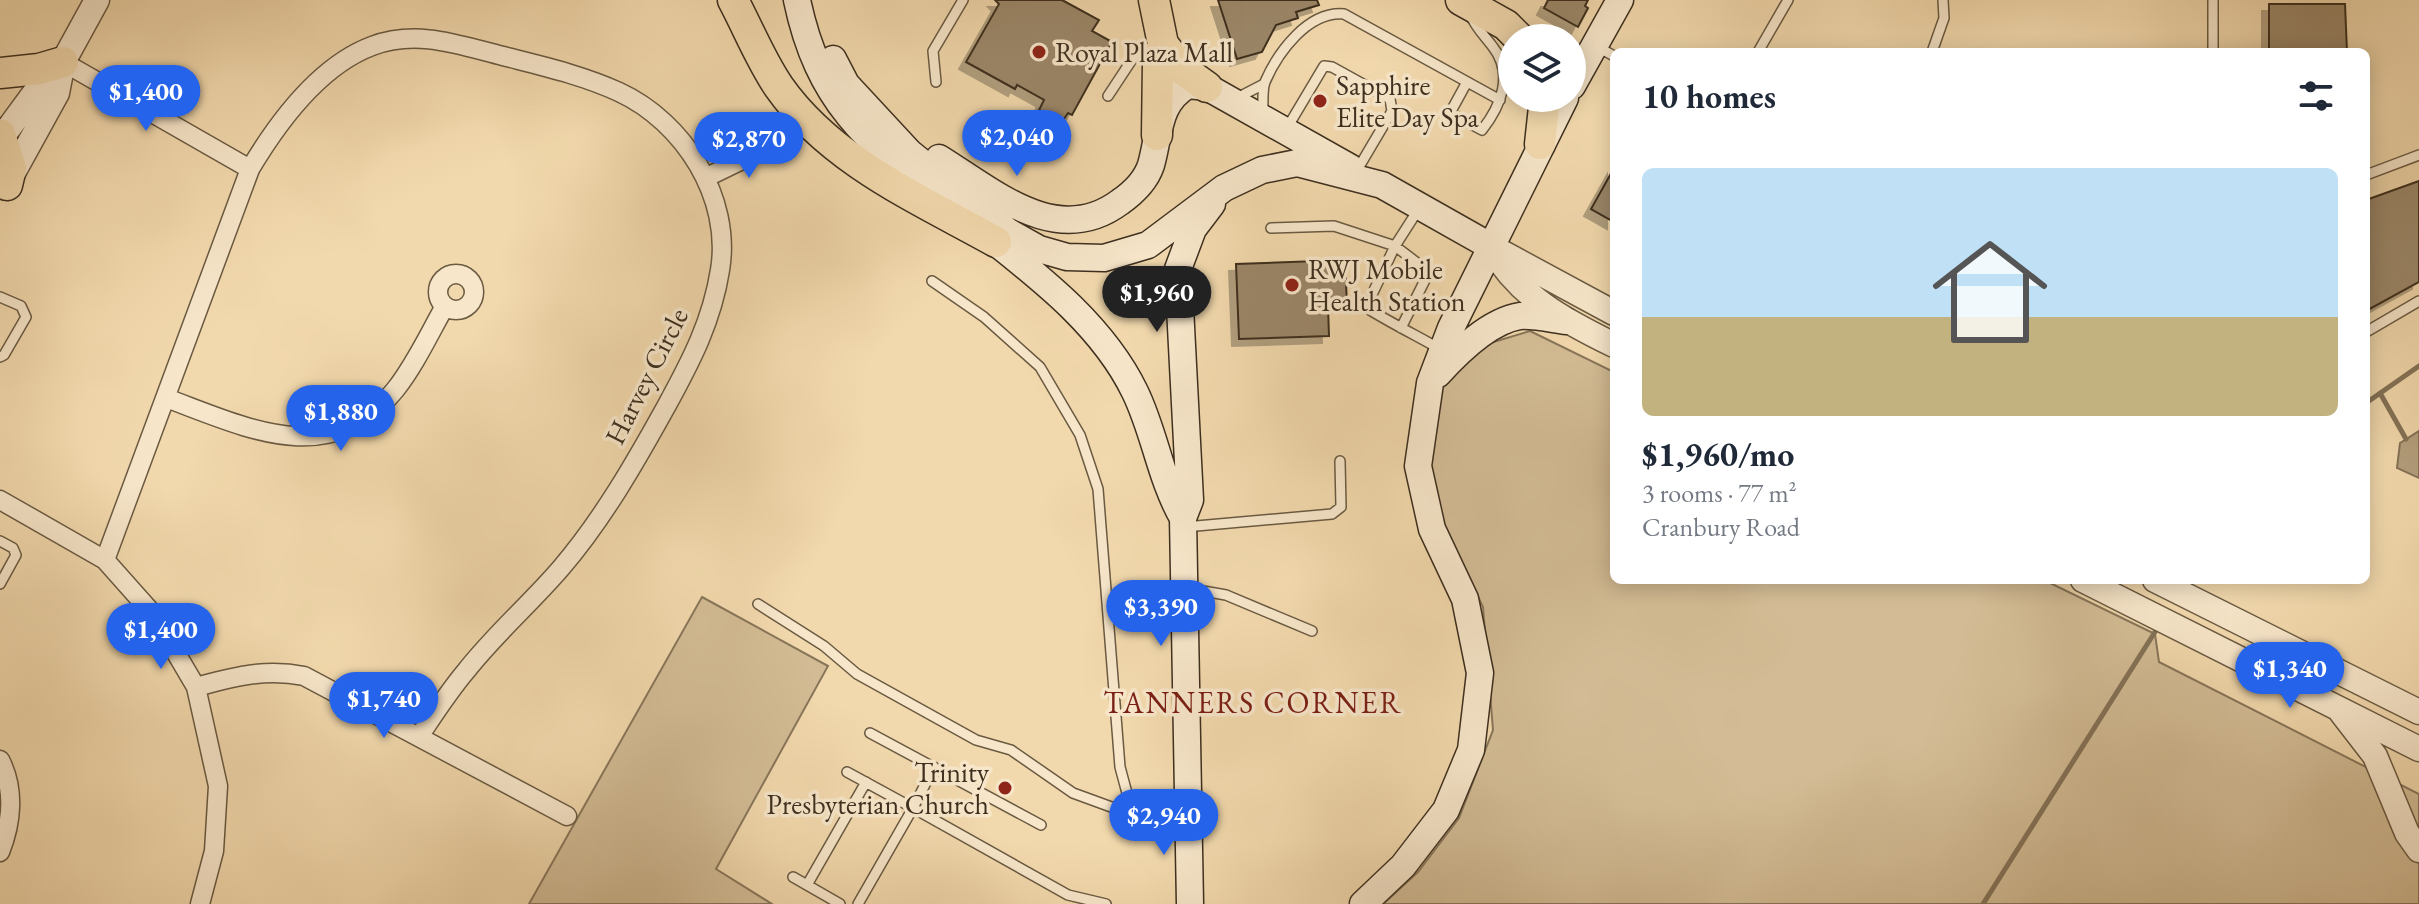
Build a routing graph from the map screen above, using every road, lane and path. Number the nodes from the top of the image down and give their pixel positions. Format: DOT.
graph roads {
  1 [pos="97,0"];
  2 [pos="733,0"];
  3 [pos="797,0"];
  4 [pos="815,0"];
  5 [pos="963,0"];
  6 [pos="1154,0"];
  7 [pos="1620,0"];
  8 [pos="1788,0"];
  9 [pos="1943,0"];
  10 [pos="2213,0"];
  11 [pos="1463,1"];
  12 [pos="1164,24"];
  13 [pos="1504,24"];
  14 [pos="1760,48"];
  15 [pos="1933,48"];
  16 [pos="2213,48"];
  17 [pos="1604,51"];
  18 [pos="1498,56"];
  19 [pos="63,62"];
  20 [pos="1586,71"];
  21 [pos="0,73"];
  22 [pos="936,82"];
  23 [pos="1467,82"];
  24 [pos="1264,84"];
  25 [pos="1219,94"];
  26 [pos="1108,96"];
  27 [pos="1498,99"];
  28 [pos="1498,104"];
  29 [pos="1543,112"];
  30 [pos="1557,112"];
  31 [pos="871,113"];
  32 [pos="1274,124"];
  33 [pos="1157,135"];
  34 [pos="1,137"];
  35 [pos="1540,144"];
  36 [pos="773,145"];
  37 [pos="2419,155"];
  38 [pos="250,169"];
  39 [pos="2370,173"];
  40 [pos="1355,174"];
  41 [pos="707,177"];
  42 [pos="1224,188"];
  43 [pos="3,191"];
  44 [pos="1420,207"];
  45 [pos="1271,228"];
  46 [pos="996,242"];
  47 [pos="1395,246"];
  48 [pos="1490,246"];
  49 [pos="932,281"];
  50 [pos="0,297"];
  51 [pos="2419,301"];
  52 [pos="445,306"];
  53 [pos="1610,311"];
  54 [pos="1565,321"];
  55 [pos="1401,328"];
  56 [pos="2370,330"];
  57 [pos="1610,343"];
  58 [pos="1442,350"];
  59 [pos="0,357"];
  60 [pos="1430,383"];
  61 [pos="166,398"];
  62 [pos="1340,461"];
  63 [pos="0,500"];
  64 [pos="1184,522"];
  65 [pos="0,541"];
  66 [pos="105,560"];
  67 [pos="0,584"];
  68 [pos="2091,584"];
  69 [pos="2163,584"];
  70 [pos="1186,588"];
  71 [pos="758,604"];
  72 [pos="1312,631"];
  73 [pos="196,687"];
  74 [pos="2337,707"];
  75 [pos="2419,712"];
  76 [pos="870,733"];
  77 [pos="420,735"];
  78 [pos="2419,749"];
  79 [pos="0,760"];
  80 [pos="934,767"];
  81 [pos="847,772"];
  82 [pos="866,782"];
  83 [pos="913,808"];
  84 [pos="1131,808"];
  85 [pos="1188,809"];
  86 [pos="567,816"];
  87 [pos="1041,825"];
  88 [pos="2419,850"];
  89 [pos="0,852"];
  90 [pos="793,877"];
  91 [pos="807,885"];
  92 [pos="200,904"];
  93 [pos="840,904"];
  94 [pos="858,904"];
  95 [pos="1106,904"];
  96 [pos="1190,904"];
  97 [pos="1363,904"];
  1 -- 19 [label="street"];
  2 -- 46 [label="highway"];
  3 -- 46 [label="main road"];
  4 -- 31 [label="main road"];
  5 -- 22 [label="lane"];
  6 -- 12 [label="highway"];
  7 -- 17 [label="main road"];
  8 -- 14 [label="lane"];
  9 -- 15 [label="lane"];
  10 -- 16 [label="lane"];
  11 -- 13 [label="highway"];
  11 -- 18 [label="lane"];
  12 -- 25 [label="highway"];
  12 -- 26 [label="lane"];
  12 -- 33 [label="highway"];
  17 -- 20 [label="main road"];
  19 -- 21 [label="highway"];
  19 -- 34 [label="street"];
  19 -- 38 [label="street"];
  19 -- 43 [label="street"];
  23 -- 24 [label="lane"];
  23 -- 27 [label="lane"];
  23 -- 28 [label="lane"];
  24 -- 25 [label="lane"];
  24 -- 32 [label="lane"];
  25 -- 32 [label="main road"];
  25 -- 33 [label="main road"];
  29 -- 35 [label="highway"];
  30 -- 35 [label="main road"];
  31 -- 33 [label="main road"];
  31 -- 42 [label="main road"];
  32 -- 40 [label="main road"];
  32 -- 40 [label="lane"];
  34 -- 43 [label="highway"];
  35 -- 48 [label="main road"];
  36 -- 41 [label="street"];
  37 -- 39 [label="lane"];
  38 -- 41 [label="street, Harvey Circle"];
  38 -- 61 [label="street, Harvey Circle"];
  40 -- 42 [label="main road"];
  40 -- 44 [label="main road"];
  41 -- 77 [label="street, Harvey Circle"];
  42 -- 64 [label="main road"];
  44 -- 47 [label="lane"];
  44 -- 48 [label="main road"];
  45 -- 47 [label="lane"];
  46 -- 64 [label="main road"];
  47 -- 55 [label="lane"];
  47 -- 55 [label="lane"];
  48 -- 53 [label="street"];
  48 -- 54 [label="street"];
  48 -- 58 [label="main road"];
  49 -- 84 [label="lane"];
  50 -- 59 [label="lane"];
  51 -- 56 [label="lane"];
  52 -- 61 [label="street"];
  54 -- 57 [label="street"];
  54 -- 60 [label="main road"];
  55 -- 58 [label="lane"];
  58 -- 60 [label="main road"];
  60 -- 97 [label="main road"];
  61 -- 66 [label="street, Harvey Circle"];
  62 -- 64 [label="lane"];
  63 -- 66 [label="street"];
  64 -- 70 [label="main road"];
  65 -- 67 [label="lane"];
  66 -- 73 [label="street"];
  68 -- 74 [label="street"];
  69 -- 75 [label="street"];
  70 -- 72 [label="lane"];
  70 -- 85 [label="main road"];
  71 -- 84 [label="lane"];
  73 -- 77 [label="street"];
  73 -- 92 [label="street"];
  74 -- 78 [label="street"];
  74 -- 88 [label="street"];
  76 -- 80 [label="lane"];
  77 -- 86 [label="street"];
  79 -- 89 [label="street"];
  80 -- 83 [label="lane"];
  80 -- 87 [label="lane"];
  81 -- 82 [label="lane"];
  82 -- 83 [label="lane"];
  82 -- 91 [label="lane"];
  83 -- 94 [label="lane"];
  83 -- 95 [label="lane"];
  84 -- 85 [label="lane"];
  85 -- 96 [label="main road"];
  90 -- 91 [label="lane"];
  91 -- 93 [label="lane"];
}
